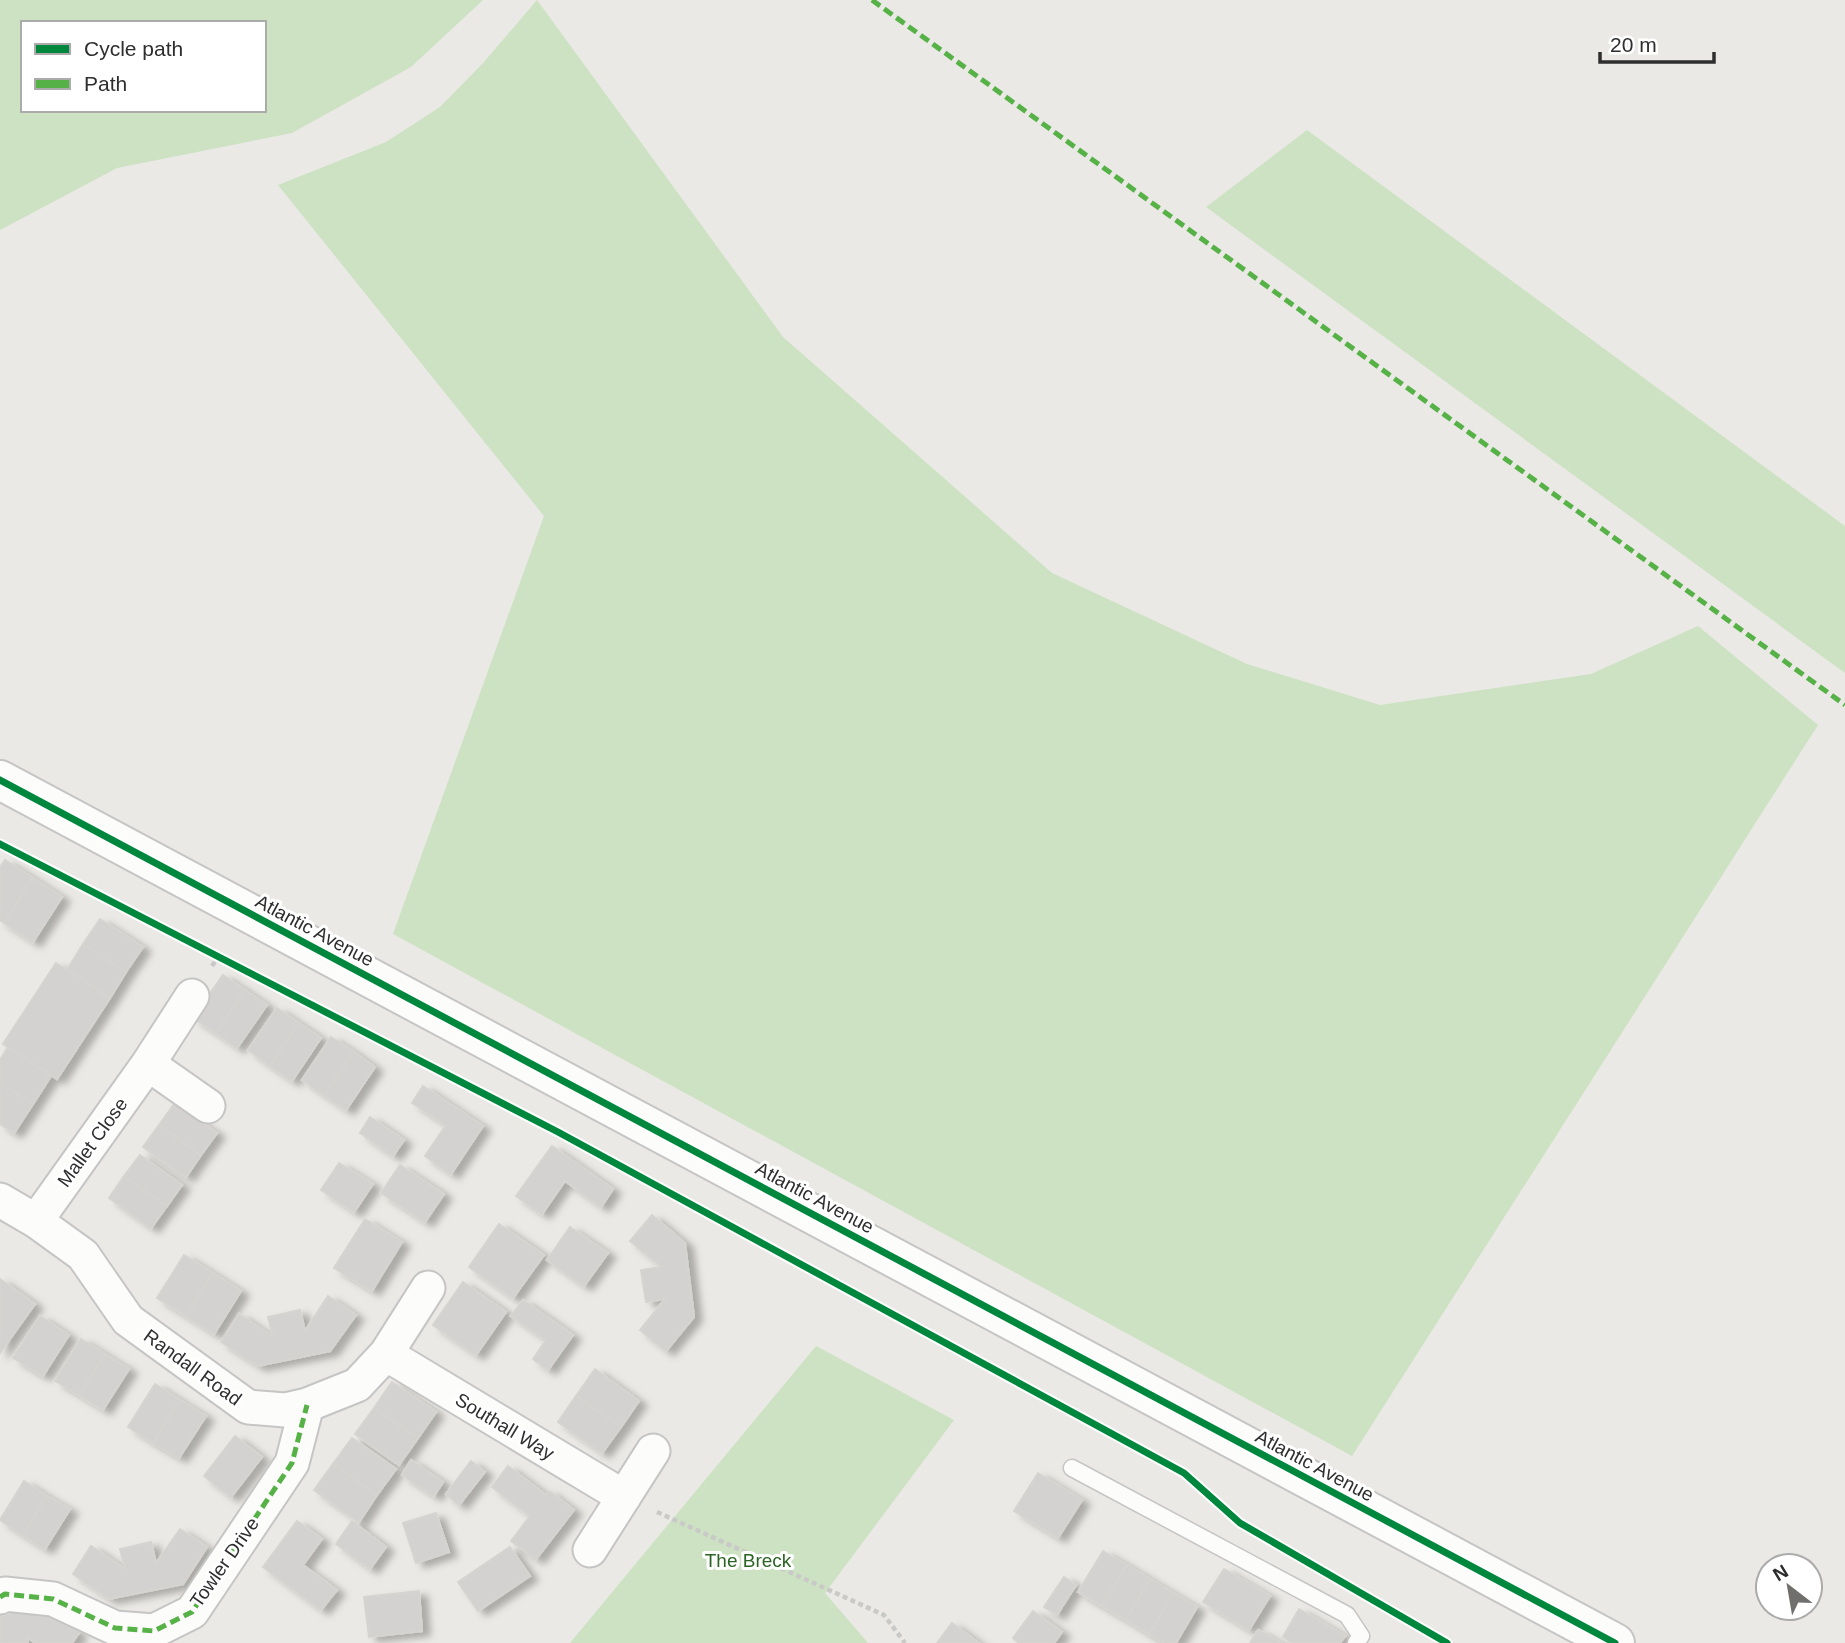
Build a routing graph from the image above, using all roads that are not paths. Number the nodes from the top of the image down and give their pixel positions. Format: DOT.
graph roads {
  1 [pos="0,780"];
  2 [pos="192,996"];
  3 [pos="148,1063"];
  4 [pos="208,1106"];
  5 [pos="0,1200"];
  6 [pos="36,1221"];
  7 [pos="428,1288"];
  8 [pos="386,1354"];
  9 [pos="307,1405"];
  10 [pos="653,1451"];
  11 [pos="1072,1468"];
  12 [pos="624,1497"];
  13 [pos="590,1550"];
  14 [pos="0,1597"];
  15 [pos="1599,1640"];
  16 [pos="1356,1643"];
  1 -- 15 [label="street, Atlantic Avenue"];
  2 -- 3 [label="street, Mallet Close"];
  3 -- 4 [label="street"];
  3 -- 6 [label="street, Mallet Close"];
  5 -- 6 [label="street, Randall Road"];
  6 -- 9 [label="street, Randall Road"];
  7 -- 8 [label="street, Randall Road"];
  8 -- 9 [label="street, Randall Road"];
  8 -- 12 [label="street, Southall Way"];
  9 -- 14 [label="street, Towler Drive"];
  10 -- 12 [label="street"];
  11 -- 16 [label="lane"];
  12 -- 13 [label="street"];
}
